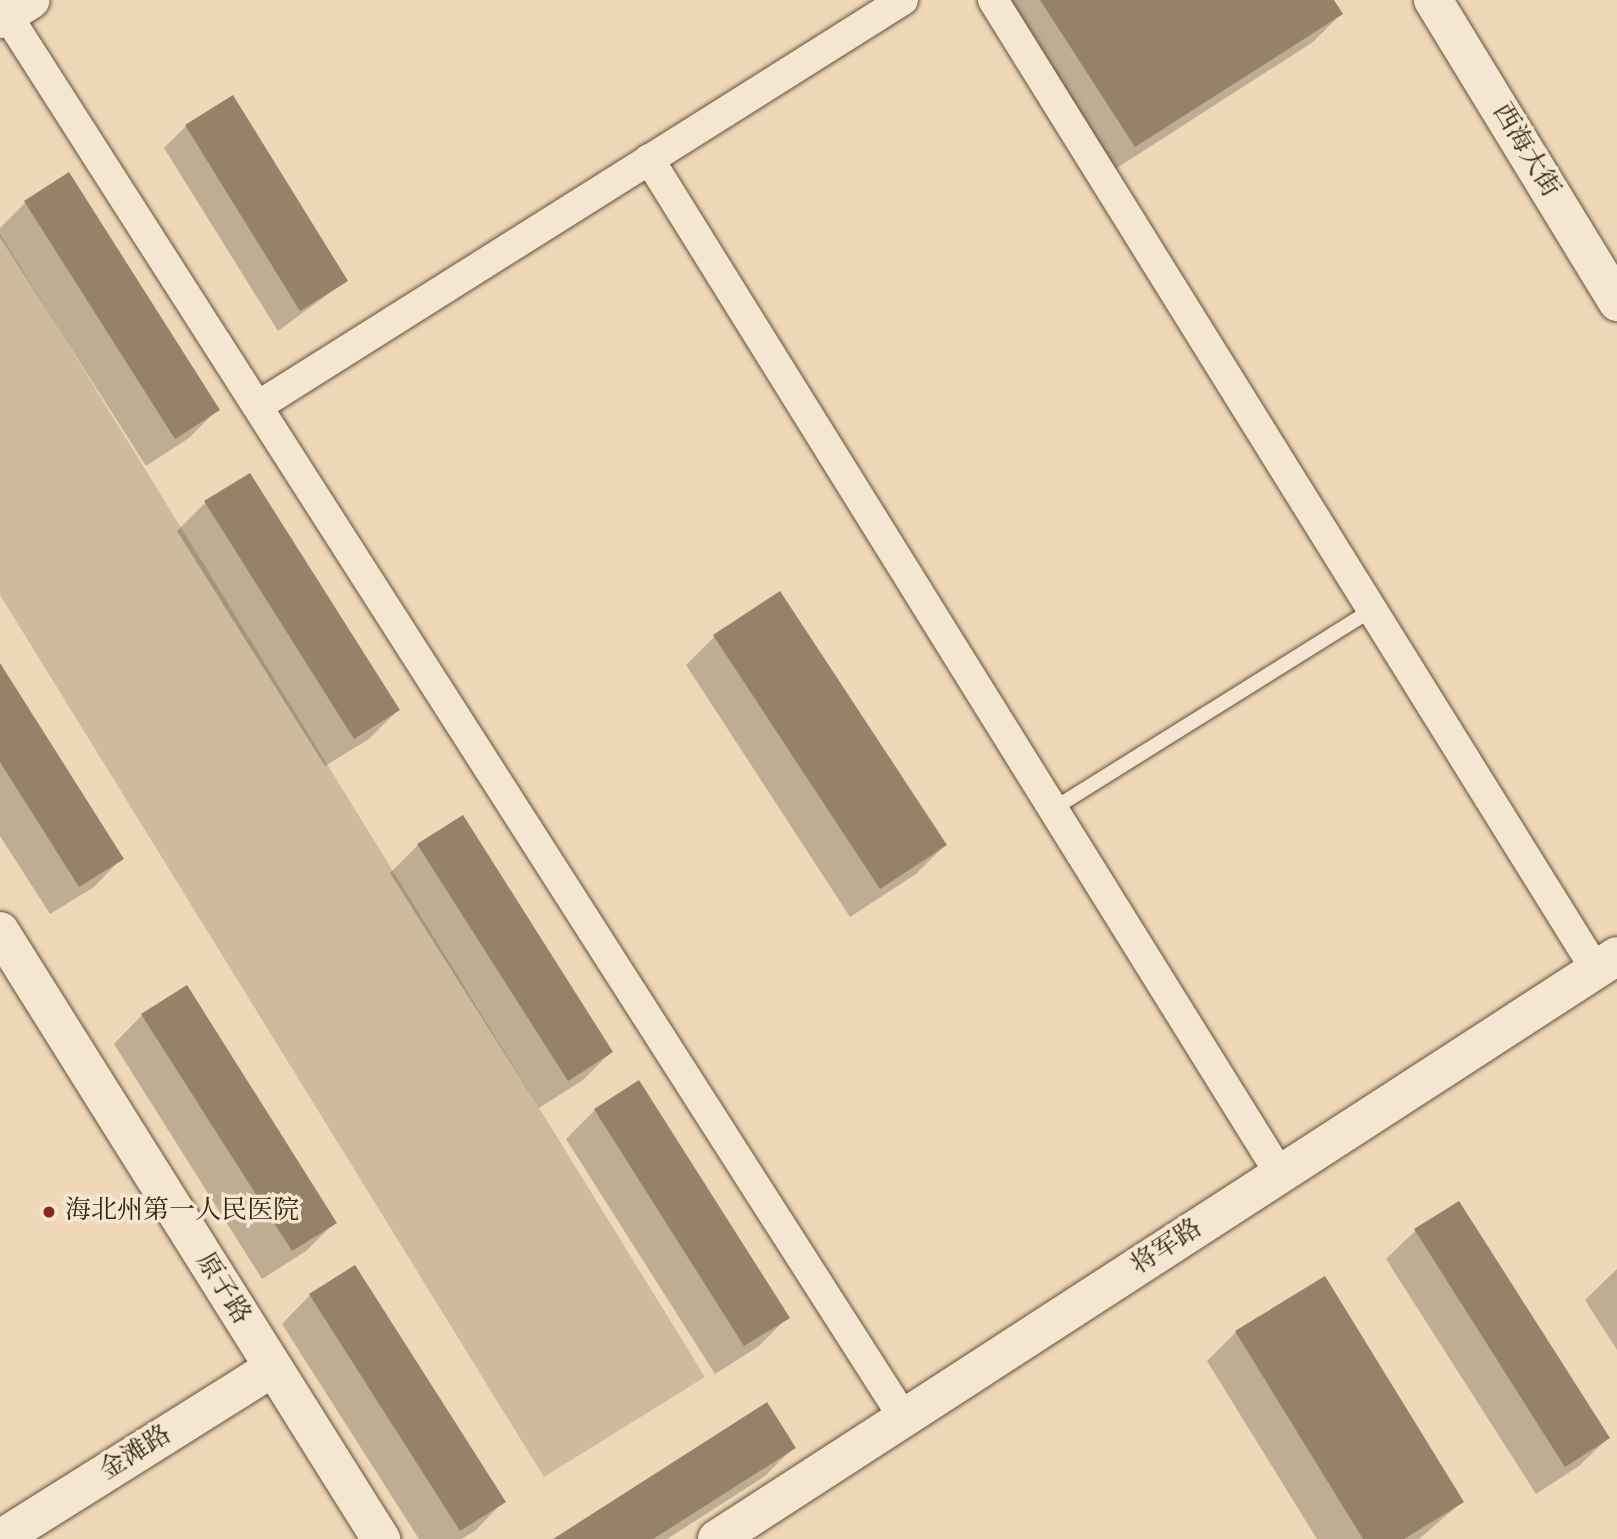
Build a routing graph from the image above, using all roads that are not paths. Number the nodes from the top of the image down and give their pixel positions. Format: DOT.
graph roads {
  1 [pos="902,0"];
  2 [pos="993,0"];
  3 [pos="1433,0"];
  4 [pos="13,11"];
  5 [pos="649,159"];
  6 [pos="1617,302"];
  7 [pos="258,406"];
  8 [pos="1372,610"];
  9 [pos="1053,809"];
  10 [pos="0,931"];
  11 [pos="1607,963"];
  12 [pos="1280,1174"];
  13 [pos="271,1369"];
  14 [pos="904,1418"];
  15 [pos="0,1539"];
  16 [pos="381,1539"];
  17 [pos="717,1539"];
  1 -- 5 [label="street"];
  2 -- 8 [label="street"];
  3 -- 6 [label="street, 西海大街"];
  4 -- 7 [label="street"];
  5 -- 7 [label="street"];
  5 -- 9 [label="street"];
  7 -- 14 [label="street"];
  8 -- 9 [label="lane"];
  8 -- 11 [label="street"];
  9 -- 12 [label="street"];
  10 -- 13 [label="street, 原子路"];
  11 -- 12 [label="street, 将军路"];
  12 -- 14 [label="street, 将军路"];
  13 -- 15 [label="street, 金滩路"];
  13 -- 16 [label="street, 原子路"];
  14 -- 17 [label="street, 将军路"];
}
